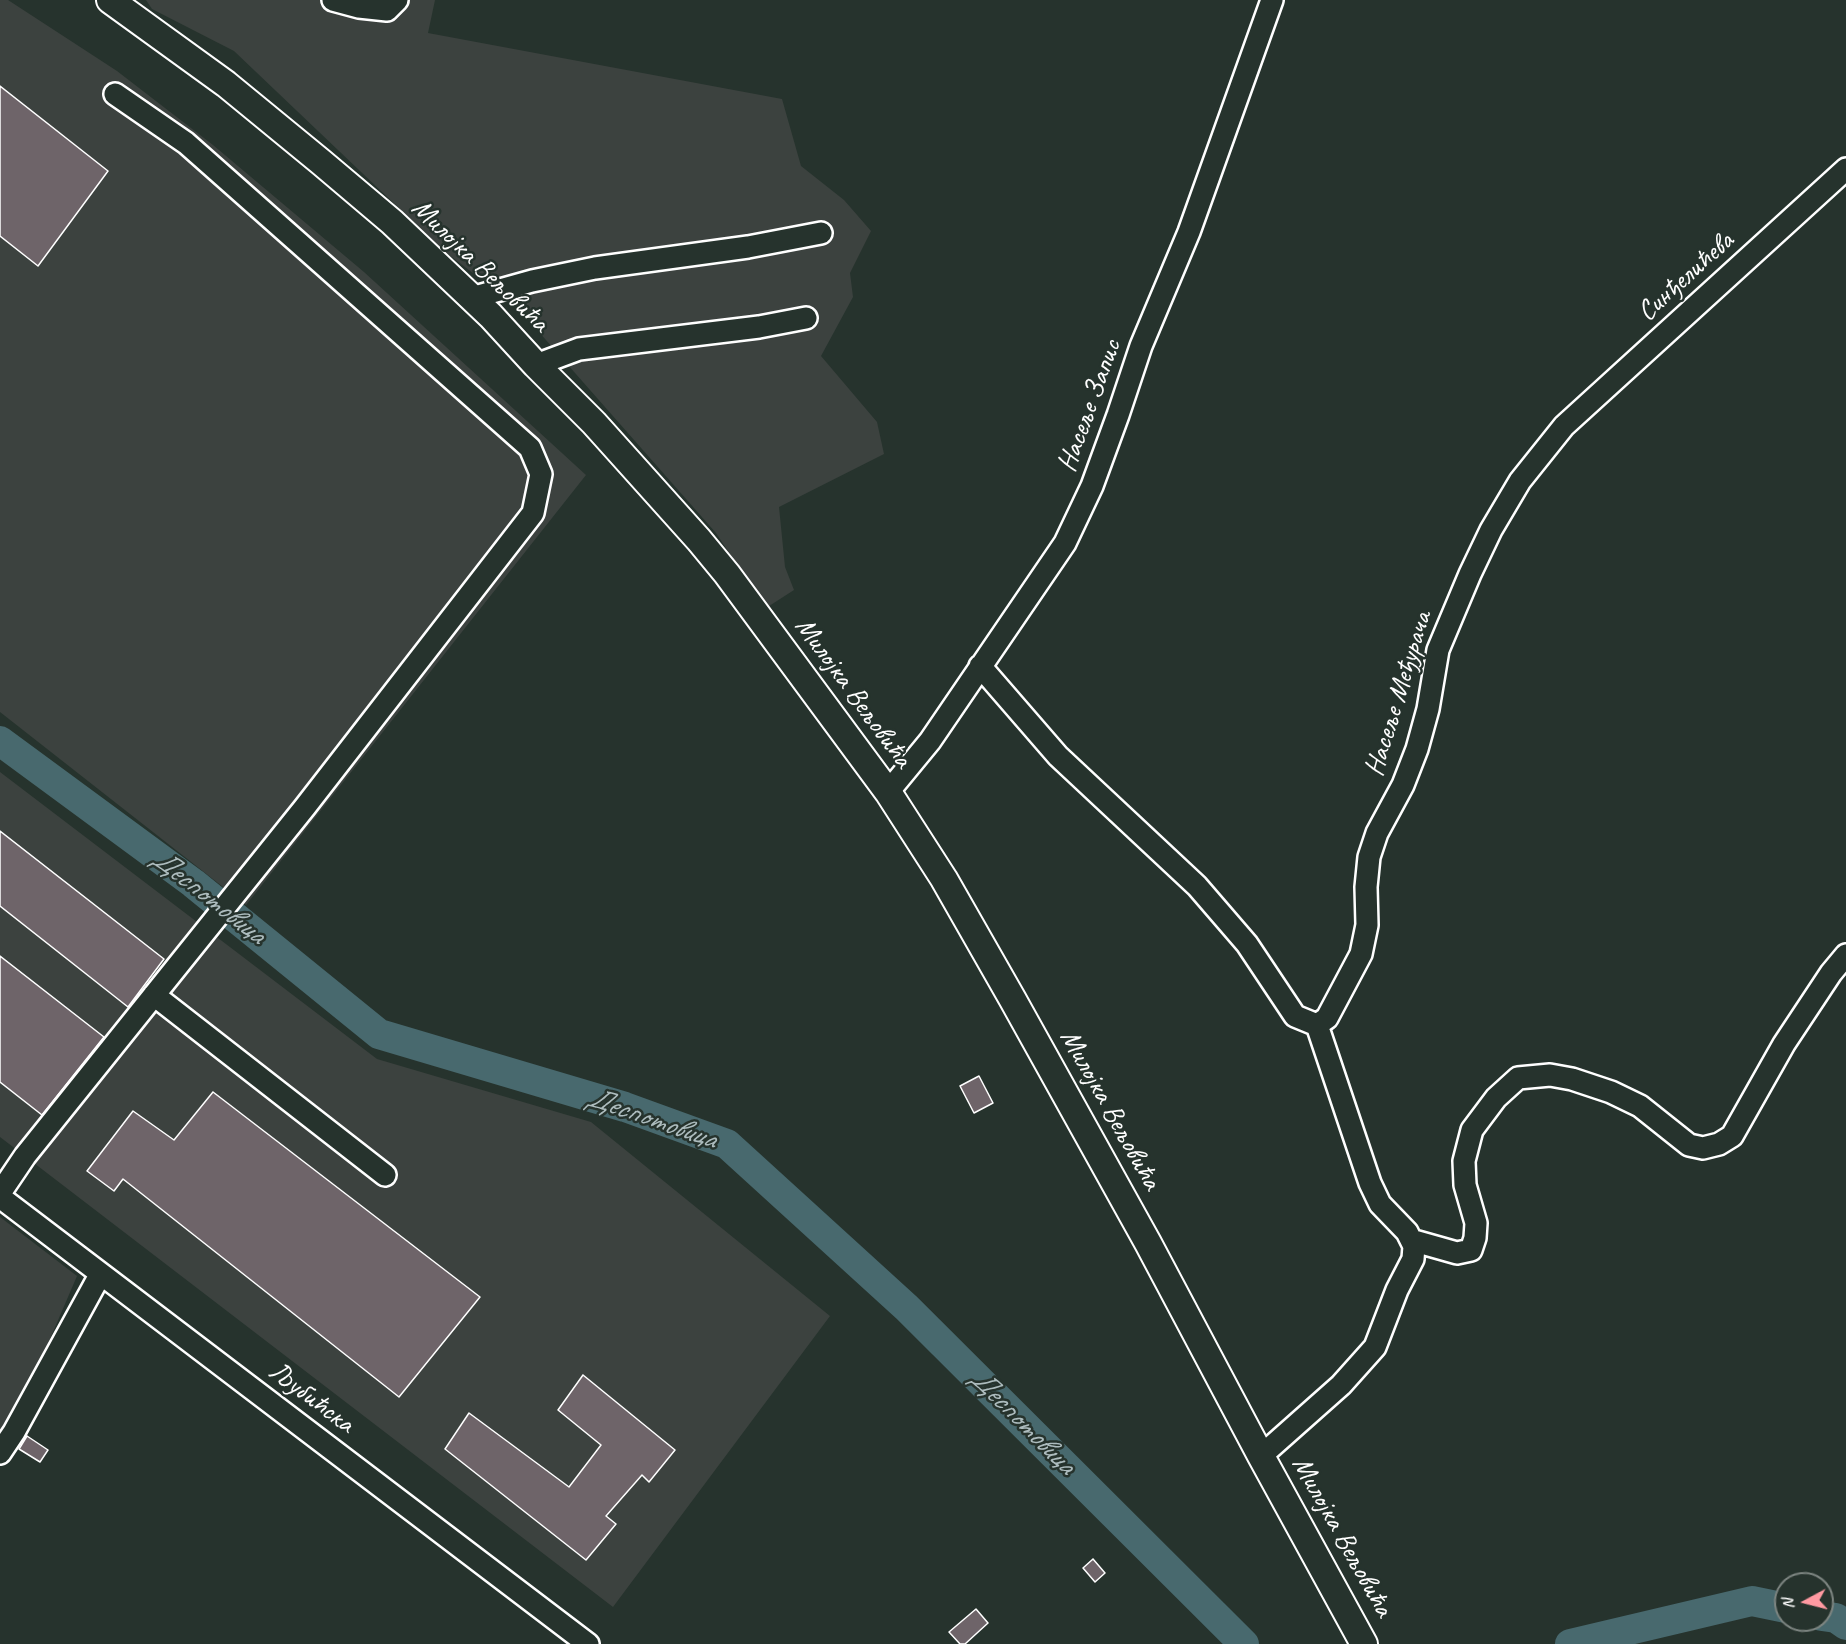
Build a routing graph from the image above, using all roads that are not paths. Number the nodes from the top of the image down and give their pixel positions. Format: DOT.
graph roads {
  1 [pos="333,0"];
  2 [pos="398,0"];
  3 [pos="1272,0"];
  4 [pos="119,2"];
  5 [pos="115,94"];
  6 [pos="1846,169"];
  7 [pos="821,233"];
  8 [pos="471,298"];
  9 [pos="806,318"];
  10 [pos="536,365"];
  11 [pos="1564,426"];
  12 [pos="980,666"];
  13 [pos="888,792"];
  14 [pos="1846,955"];
  15 [pos="154,995"];
  16 [pos="1317,1025"];
  17 [pos="385,1175"];
  18 [pos="0,1195"];
  19 [pos="1411,1240"];
  20 [pos="100,1275"];
  21 [pos="0,1453"];
  22 [pos="1261,1456"];
  23 [pos="588,1644"];
  24 [pos="1364,1644"];
  1 -- 2 [label="street"];
  3 -- 12 [label="street, Насеље Запис"];
  4 -- 8 [label="main road, Милојка Вељовића"];
  5 -- 15 [label="street"];
  6 -- 11 [label="street, Синђелићева"];
  7 -- 8 [label="street"];
  8 -- 10 [label="main road, Милојка Вељовића"];
  9 -- 10 [label="street"];
  10 -- 13 [label="main road, Милојка Вељовића"];
  11 -- 16 [label="street, Насеље Међурача"];
  12 -- 13 [label="street, Насеље Запис"];
  12 -- 16 [label="street"];
  13 -- 22 [label="main road, Милојка Вељовића"];
  14 -- 19 [label="street"];
  15 -- 17 [label="street"];
  15 -- 18 [label="street"];
  16 -- 19 [label="street"];
  18 -- 20 [label="street, Љубићска"];
  19 -- 22 [label="street"];
  20 -- 21 [label="street"];
  20 -- 23 [label="street, Љубићска"];
  22 -- 24 [label="main road, Милојка Вељовића"];
}
